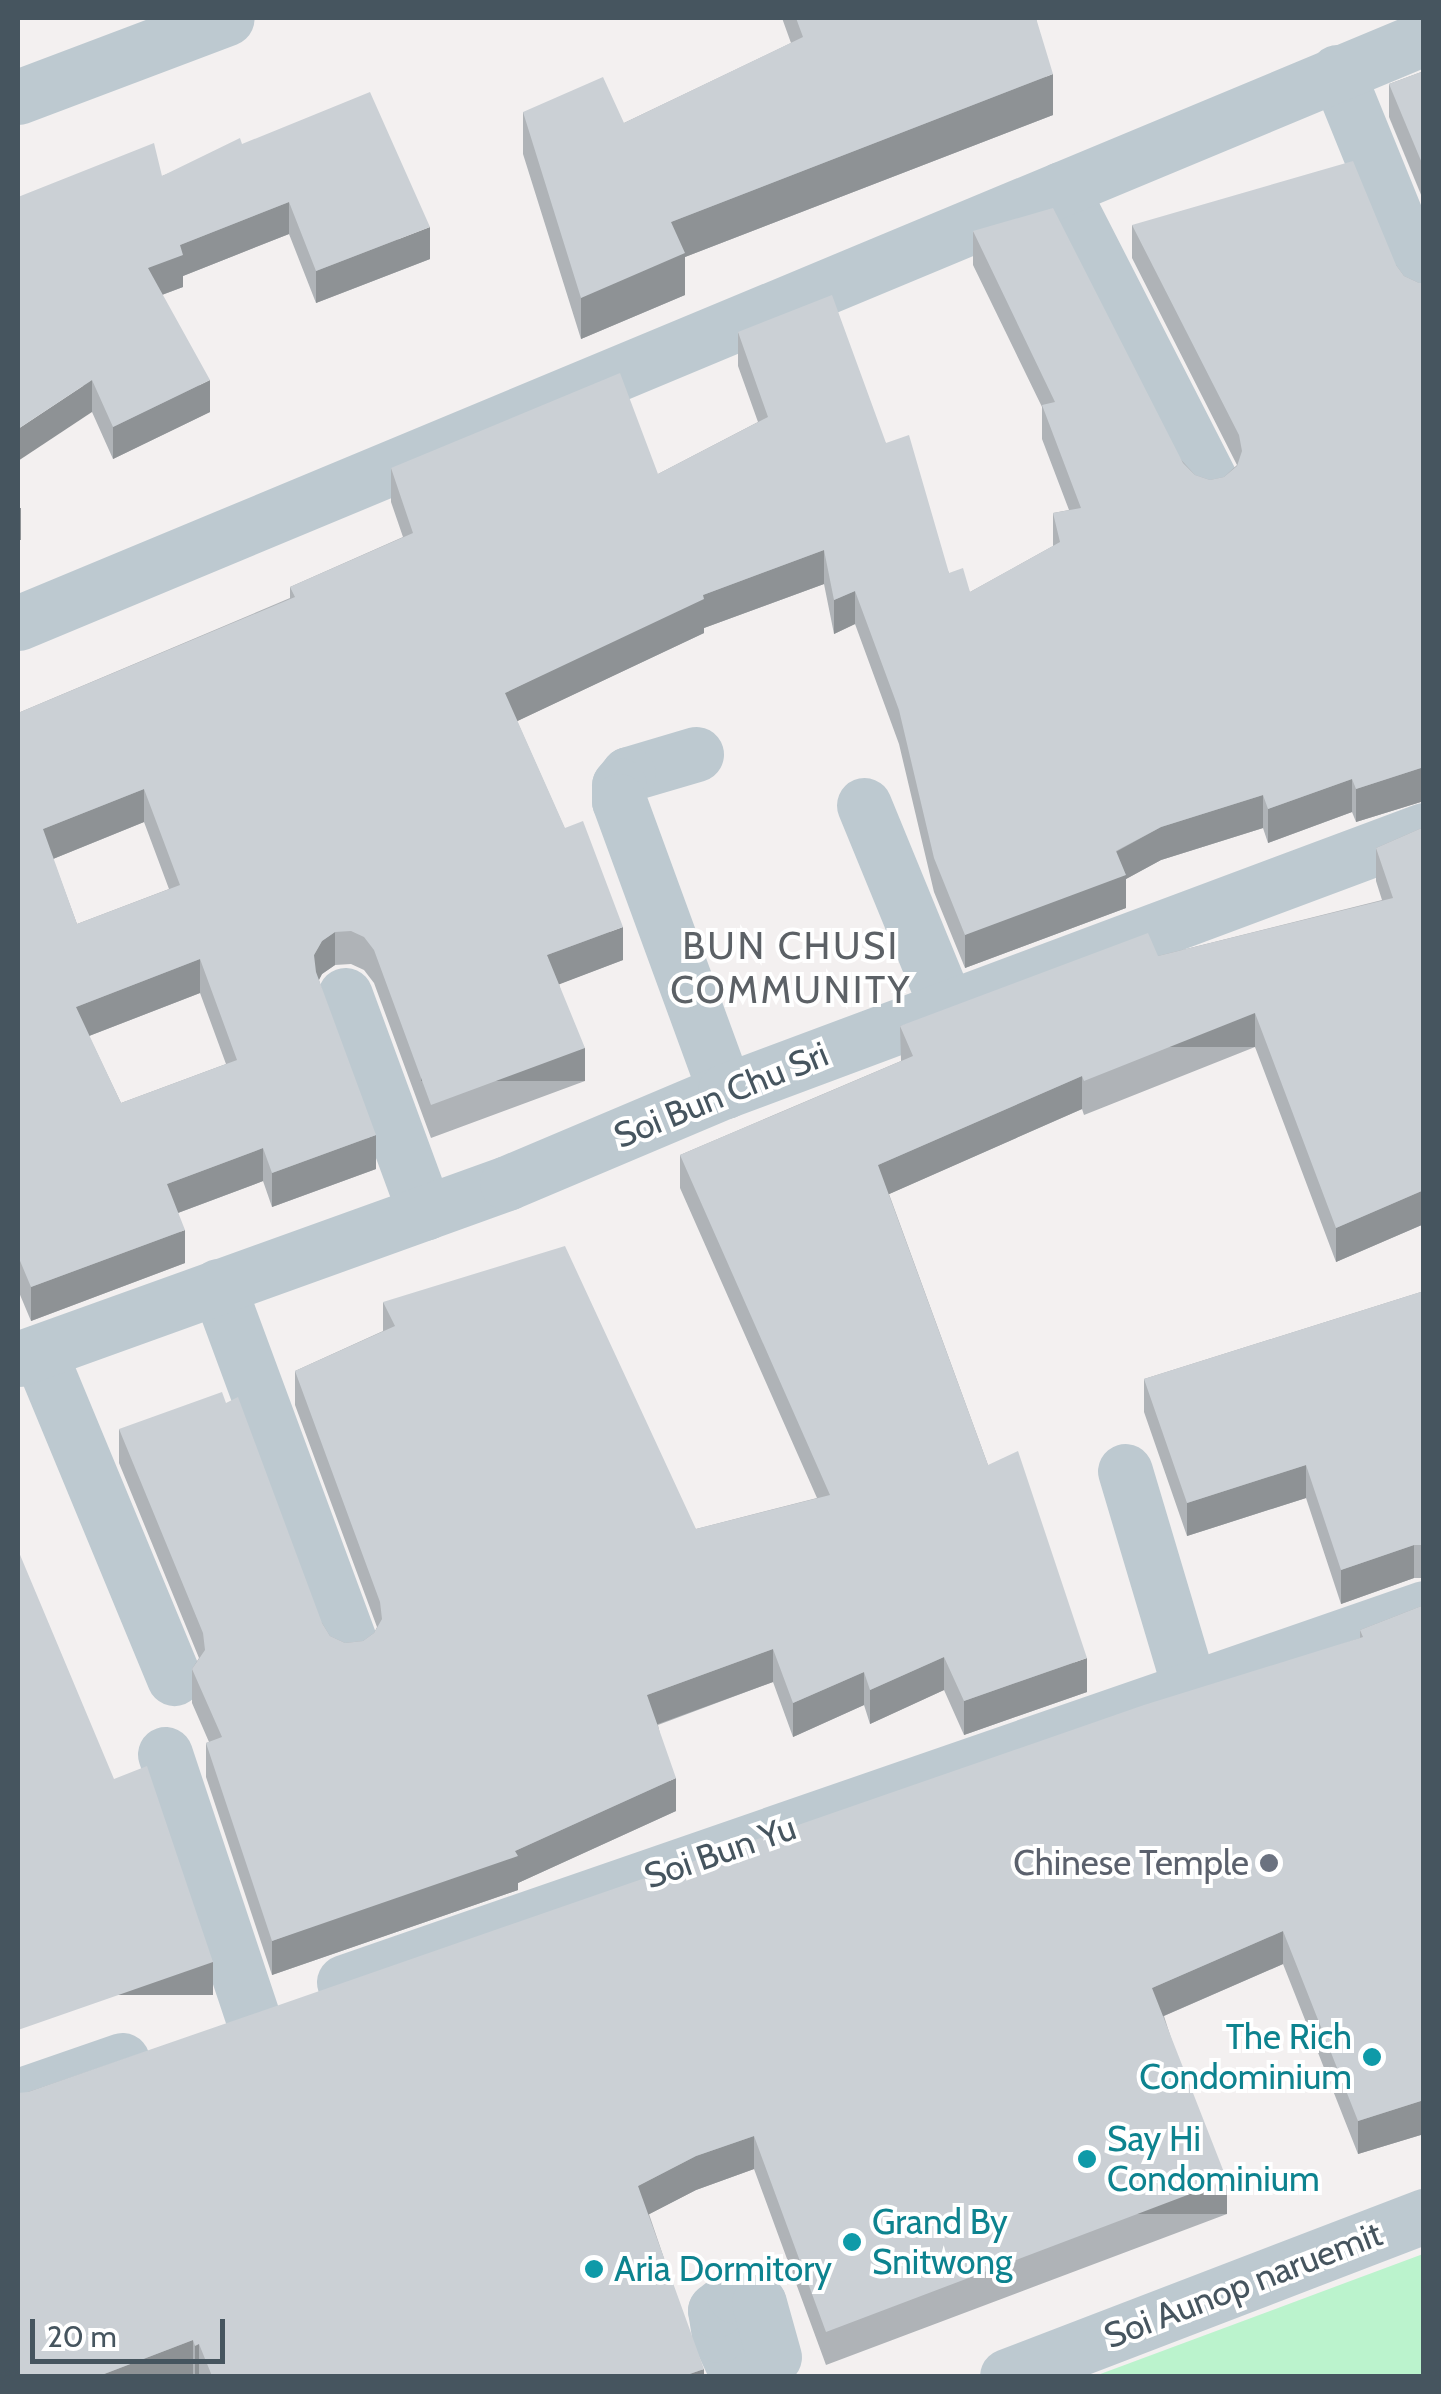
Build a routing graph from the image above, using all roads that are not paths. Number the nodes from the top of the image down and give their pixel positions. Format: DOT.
graph roads {
  1 [pos="227,18"];
  2 [pos="1424,38"];
  3 [pos="1338,72"];
  4 [pos="18,97"];
  5 [pos="1061,189"];
  6 [pos="1424,286"];
  7 [pos="1210,482"];
  8 [pos="18,623"];
  9 [pos="696,754"];
  10 [pos="864,805"];
  11 [pos="1424,830"];
  12 [pos="345,995"];
  13 [pos="947,1007"];
  14 [pos="724,1090"];
  15 [pos="426,1213"];
  16 [pos="218,1286"];
  17 [pos="28,1356"];
  18 [pos="1126,1470"];
  19 [pos="1424,1608"];
  20 [pos="351,1646"];
  21 [pos="174,1678"];
  22 [pos="1190,1689"];
  23 [pos="165,1754"];
  24 [pos="252,2015"];
  25 [pos="18,2096"];
  26 [pos="1424,2216"];
  27 [pos="1008,2376"];
  1 -- 4 [label="street"];
  2 -- 3 [label="street"];
  3 -- 5 [label="street"];
  3 -- 6 [label="street"];
  5 -- 7 [label="street"];
  5 -- 8 [label="street"];
  9 -- 14 [label="street"];
  10 -- 13 [label="street"];
  11 -- 13 [label="street, Soi Bun Chu Sri"];
  12 -- 15 [label="street"];
  13 -- 14 [label="street, Soi Bun Chu Sri"];
  14 -- 15 [label="street, Soi Bun Chu Sri"];
  15 -- 16 [label="street, Soi Bun Chu Sri"];
  16 -- 17 [label="street, Soi Bun Chu Sri"];
  16 -- 20 [label="street"];
  17 -- 21 [label="street"];
  18 -- 22 [label="street"];
  19 -- 22 [label="street, Soi Bun Yu"];
  22 -- 24 [label="street, Soi Bun Yu"];
  23 -- 24 [label="street"];
  24 -- 25 [label="street, Soi Bun Yu"];
  26 -- 27 [label="street, Soi Aunop naruemit"];
}
